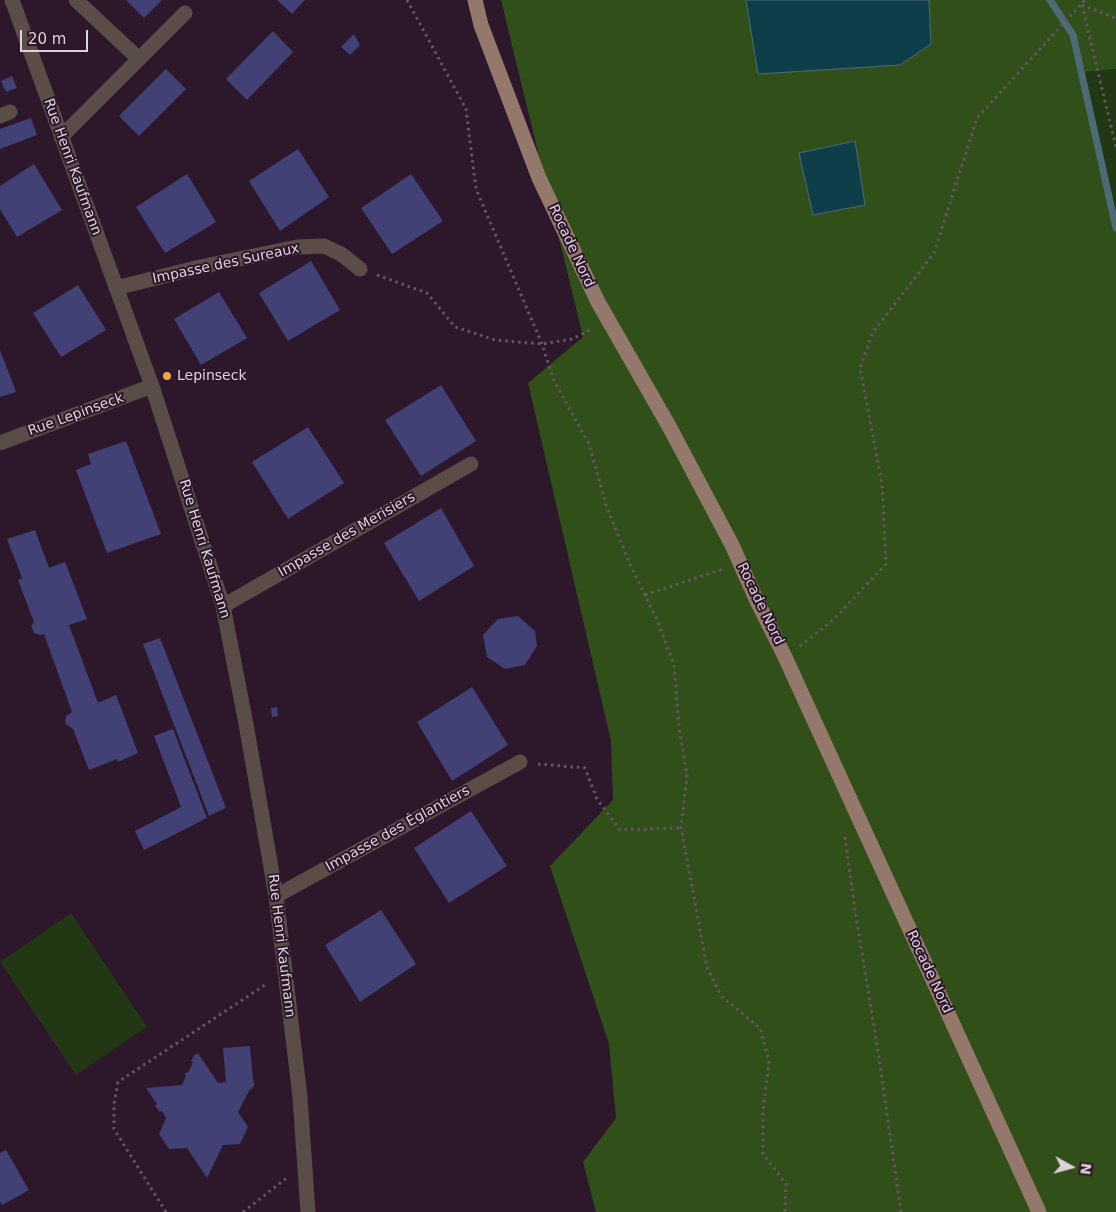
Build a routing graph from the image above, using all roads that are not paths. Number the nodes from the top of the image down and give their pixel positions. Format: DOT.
graph roads {
  1 [pos="12,0"];
  2 [pos="76,0"];
  3 [pos="475,0"];
  4 [pos="185,13"];
  5 [pos="139,59"];
  6 [pos="61,137"];
  7 [pos="360,269"];
  8 [pos="116,288"];
  9 [pos="152,386"];
  10 [pos="0,443"];
  11 [pos="471,464"];
  12 [pos="223,606"];
  13 [pos="520,762"];
  14 [pos="276,896"];
  15 [pos="308,1212"];
  16 [pos="1039,1212"];
  1 -- 6 [label="street, Rue Henri Kaufmann"];
  2 -- 5 [label="street"];
  3 -- 16 [label="main road, Rocade Nord"];
  4 -- 5 [label="street"];
  5 -- 6 [label="street"];
  6 -- 8 [label="street, Rue Henri Kaufmann"];
  7 -- 8 [label="street, Impasse des Sureaux"];
  8 -- 9 [label="street, Rue Henri Kaufmann"];
  9 -- 10 [label="street, Rue Lepinseck"];
  9 -- 12 [label="street, Rue Henri Kaufmann"];
  11 -- 12 [label="street, Impasse des Merisiers"];
  12 -- 14 [label="street, Rue Henri Kaufmann"];
  13 -- 14 [label="street, Impasse des Églantiers"];
  14 -- 15 [label="street, Rue Henri Kaufmann"];
}
